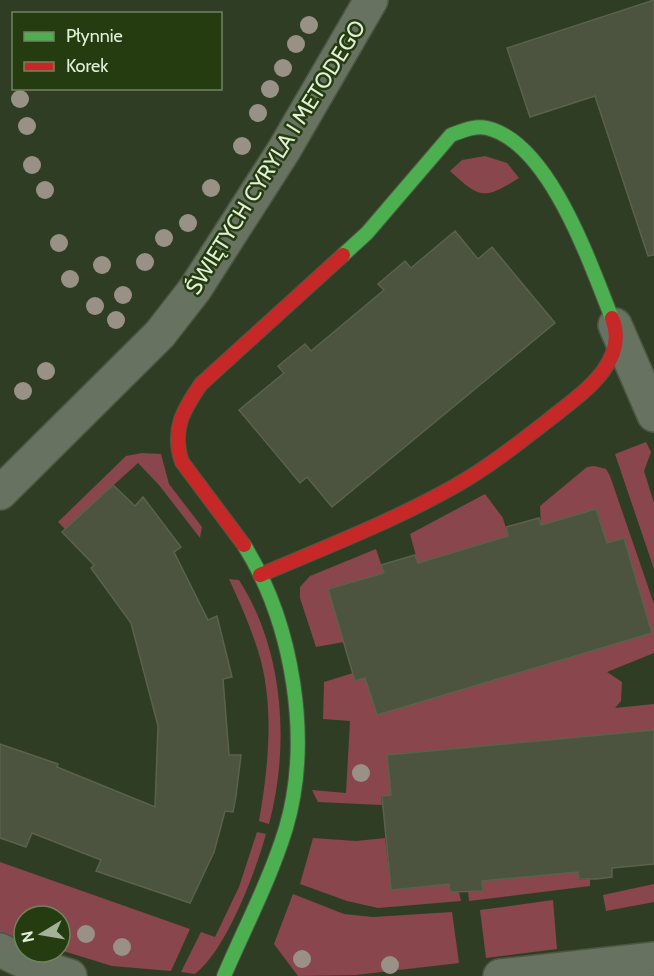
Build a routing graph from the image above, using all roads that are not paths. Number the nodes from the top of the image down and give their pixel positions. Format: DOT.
graph roads {
  1 [pos="371,0"];
  2 [pos="615,326"];
  3 [pos="654,415"];
  4 [pos="0,493"];
  5 [pos="260,575"];
  6 [pos="0,950"];
  7 [pos="654,959"];
  8 [pos="70,976"];
  9 [pos="224,976"];
  10 [pos="500,976"];
  1 -- 4 [label="street, ŚWIĘTYCH CYRYLA I METODEGO"];
  2 -- 3 [label="street"];
  2 -- 5 [label="street"];
  2 -- 5 [label="street"];
  5 -- 9 [label="street"];
  6 -- 8 [label="street"];
  7 -- 10 [label="street"];
}
